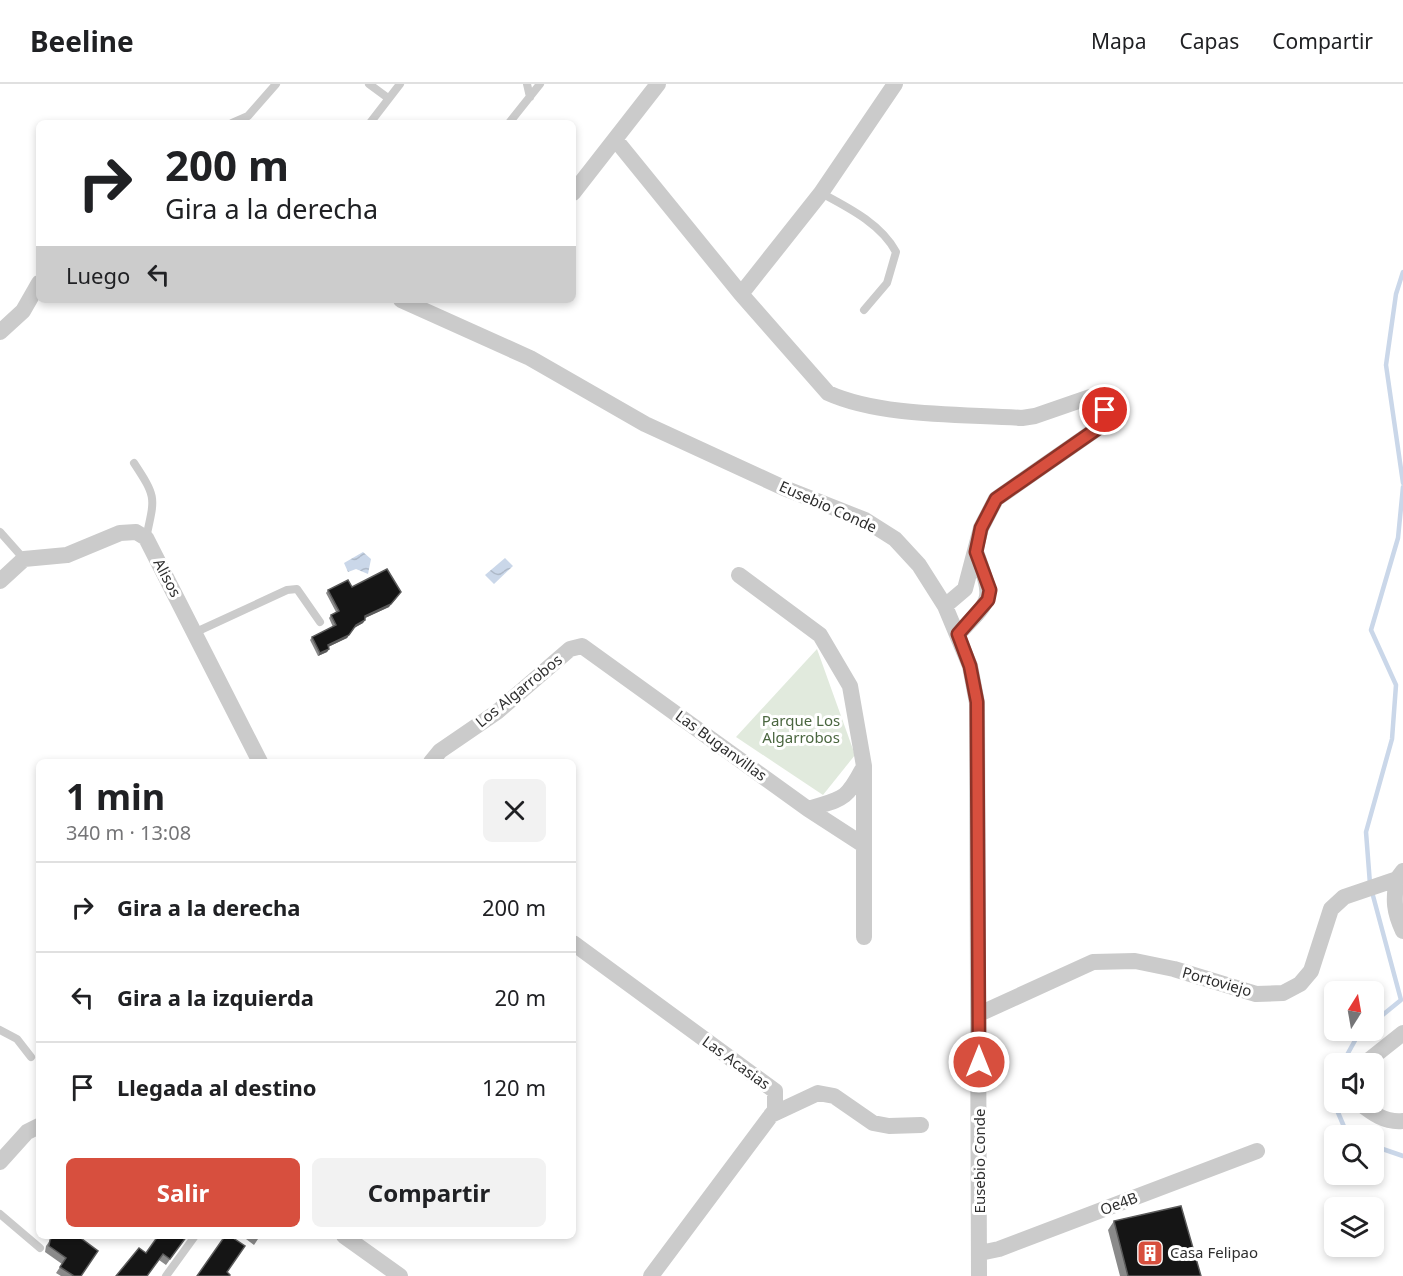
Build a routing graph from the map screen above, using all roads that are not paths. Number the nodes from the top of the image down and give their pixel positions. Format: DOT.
graph roads {
  1 [pos="276,84"];
  2 [pos="369,84"];
  3 [pos="400,84"];
  4 [pos="527,84"];
  5 [pos="540,84"];
  6 [pos="658,84"];
  7 [pos="896,84"];
  8 [pos="530,97"];
  9 [pos="388,98"];
  10 [pos="239,120"];
  11 [pos="372,120"];
  12 [pos="511,120"];
  13 [pos="615,139"];
  14 [pos="576,189"];
  15 [pos="821,193"];
  16 [pos="36,288"];
  17 [pos="741,294"];
  18 [pos="408,303"];
  19 [pos="864,310"];
  20 [pos="0,332"];
  21 [pos="134,463"];
  22 [pos="0,532"];
  23 [pos="146,538"];
  24 [pos="976,552"];
  25 [pos="24,559"];
  26 [pos="739,575"];
  27 [pos="0,581"];
  28 [pos="945,606"];
  29 [pos="320,622"];
  30 [pos="196,633"];
  31 [pos="958,634"];
  32 [pos="582,646"];
  33 [pos="259,759"];
  34 [pos="433,759"];
  35 [pos="864,766"];
  36 [pos="808,809"];
  37 [pos="862,844"];
  38 [pos="1400,875"];
  39 [pos="1403,931"];
  40 [pos="864,938"];
  41 [pos="576,945"];
  42 [pos="979,1014"];
  43 [pos="0,1030"];
  44 [pos="1403,1033"];
  45 [pos="1378,1053"];
  46 [pos="32,1057"];
  47 [pos="1372,1113"];
  48 [pos="771,1115"];
  49 [pos="1403,1121"];
  50 [pos="921,1125"];
  51 [pos="36,1128"];
  52 [pos="1257,1152"];
  53 [pos="0,1162"];
  54 [pos="0,1214"];
  55 [pos="193,1239"];
  56 [pos="348,1239"];
  57 [pos="40,1248"];
  58 [pos="980,1253"];
  59 [pos="166,1276"];
  60 [pos="400,1276"];
  61 [pos="651,1276"];
  62 [pos="979,1276"];
  1 -- 10 [label="lane"];
  2 -- 9 [label="lane"];
  3 -- 9 [label="lane"];
  4 -- 8 [label="lane"];
  5 -- 8 [label="lane"];
  6 -- 13 [label="street"];
  7 -- 15 [label="street"];
  8 -- 12 [label="lane"];
  9 -- 11 [label="lane"];
  13 -- 14 [label="street"];
  13 -- 17 [label="street"];
  15 -- 17 [label="street"];
  15 -- 19 [label="lane"];
  16 -- 20 [label="street"];
  17 -- 24 [label="street"];
  18 -- 28 [label="street, Eusebio Conde"];
  21 -- 23 [label="lane"];
  22 -- 25 [label="lane"];
  23 -- 25 [label="street"];
  23 -- 30 [label="street, Alisos"];
  24 -- 28 [label="street"];
  24 -- 31 [label="street"];
  25 -- 27 [label="street"];
  26 -- 35 [label="street"];
  28 -- 31 [label="street, Eusebio Conde"];
  29 -- 30 [label="lane"];
  30 -- 33 [label="street, Alisos"];
  31 -- 42 [label="street, Eusebio Conde"];
  32 -- 34 [label="street, Los Algarrobos"];
  32 -- 36 [label="street, Las Buganvillas"];
  35 -- 36 [label="street"];
  35 -- 37 [label="street"];
  36 -- 37 [label="street, Las Buganvillas"];
  37 -- 40 [label="street"];
  38 -- 39 [label="street"];
  38 -- 42 [label="street, Portoviejo"];
  41 -- 48 [label="street, Las Acasias"];
  42 -- 58 [label="street, Eusebio Conde"];
  43 -- 46 [label="lane"];
  44 -- 45 [label="street"];
  47 -- 49 [label="street"];
  48 -- 50 [label="street"];
  48 -- 61 [label="street"];
  51 -- 53 [label="street"];
  52 -- 58 [label="street, Oe4B"];
  54 -- 57 [label="lane"];
  55 -- 59 [label="lane"];
  56 -- 60 [label="street"];
  58 -- 62 [label="street, Eusebio Conde"];
}
